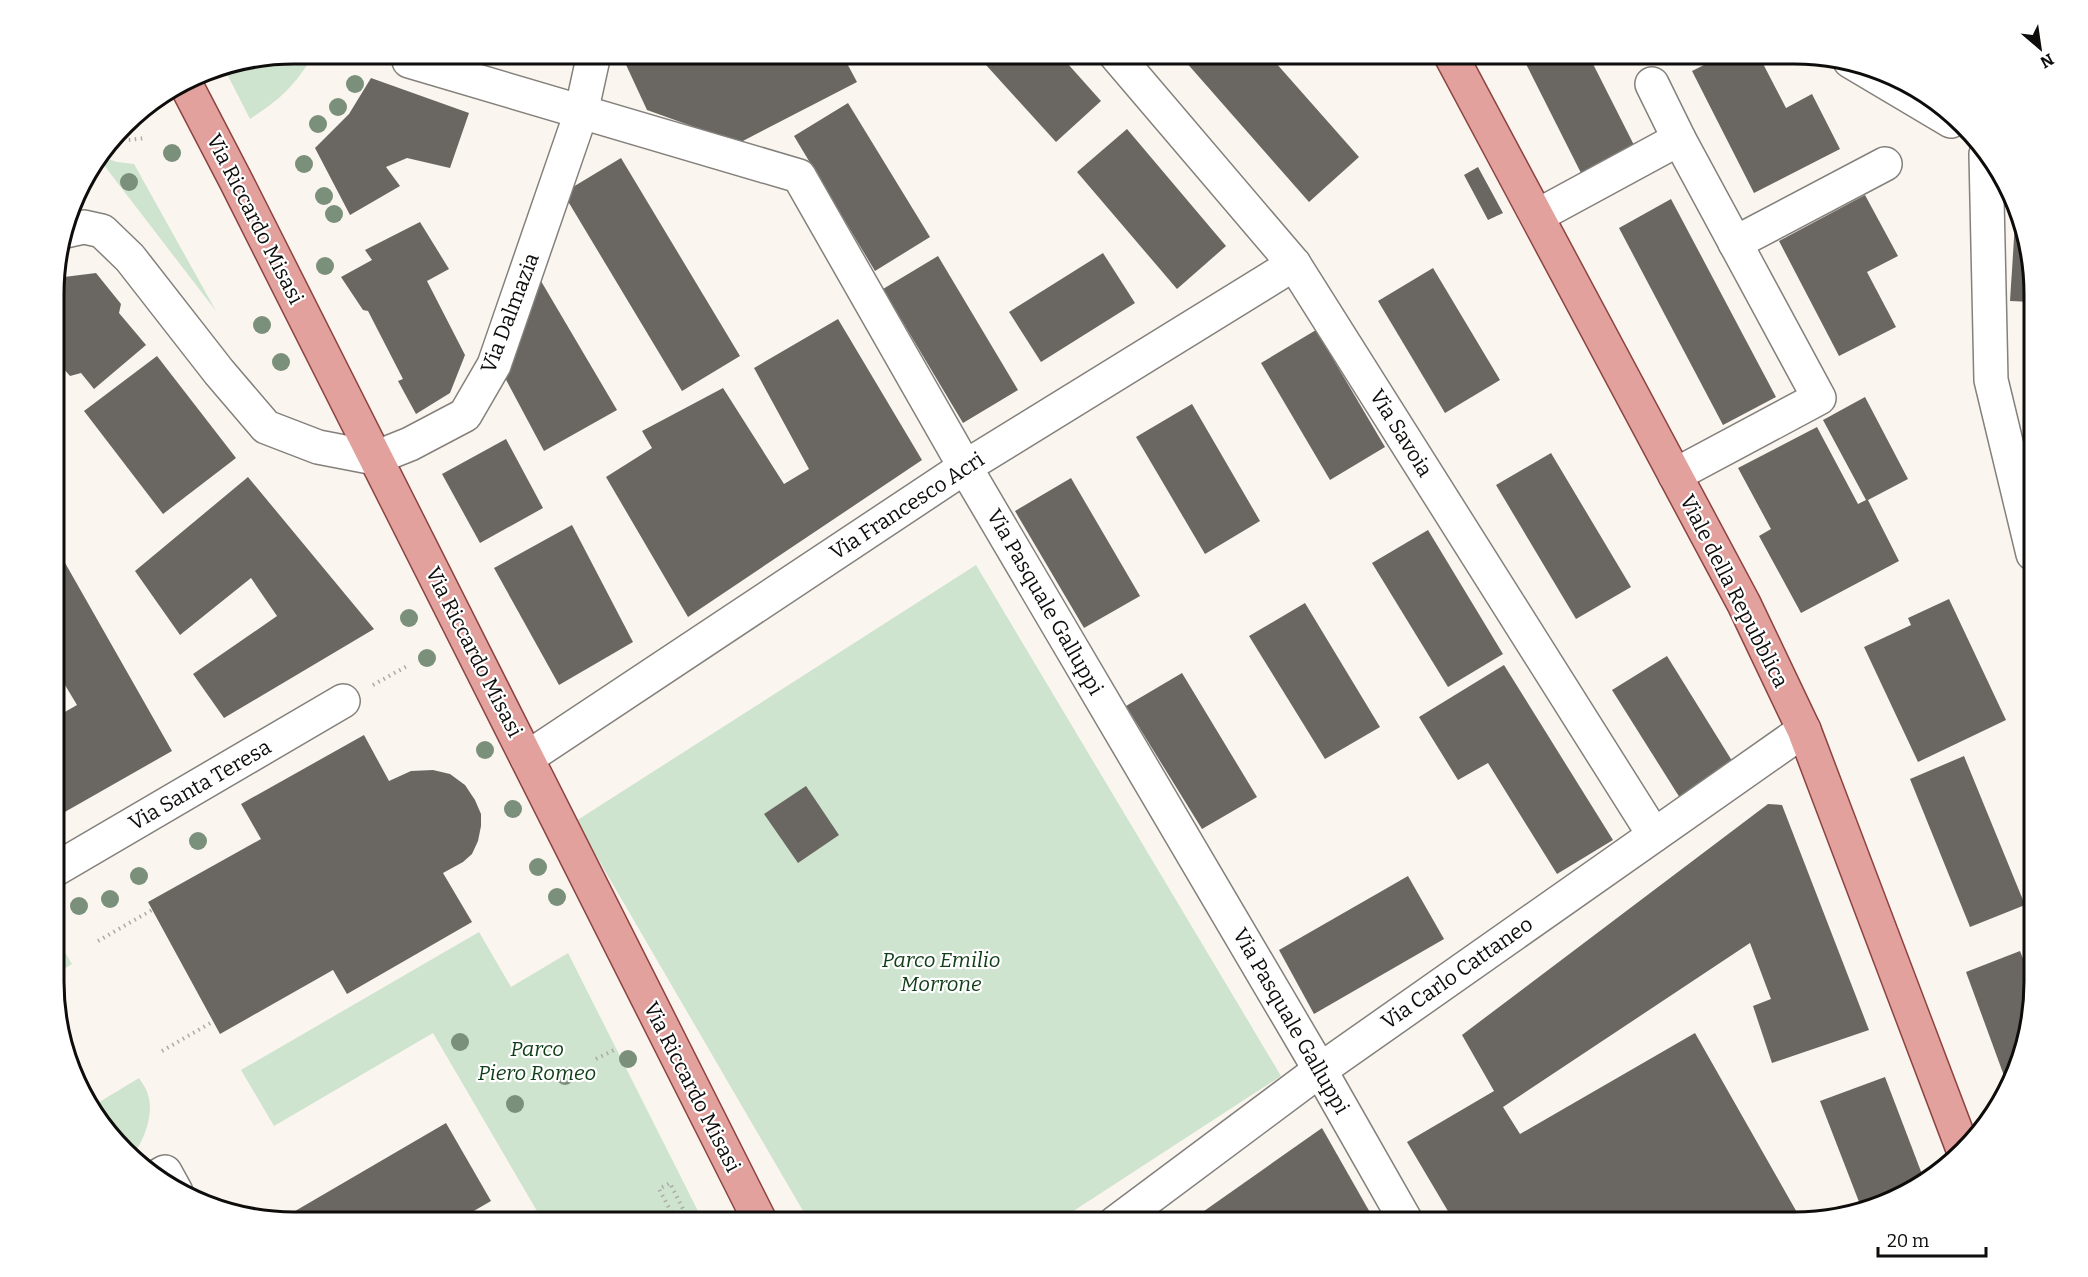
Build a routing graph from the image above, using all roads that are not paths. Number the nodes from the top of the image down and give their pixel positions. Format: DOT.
graph roads {
  1 [pos="420,64"];
  2 [pos="592,64"];
  3 [pos="1124,64"];
  4 [pos="1455,64"];
  5 [pos="1652,84"];
  6 [pos="1898,89"];
  7 [pos="189,90"];
  8 [pos="1923,104"];
  9 [pos="581,113"];
  10 [pos="1679,139"];
  11 [pos="1886,164"];
  12 [pos="1986,169"];
  13 [pos="1537,216"];
  14 [pos="74,229"];
  15 [pos="1735,243"];
  16 [pos="1294,264"];
  17 [pos="375,458"];
  18 [pos="965,467"];
  19 [pos="1675,475"];
  20 [pos="2024,514"];
  21 [pos="344,701"];
  22 [pos="1804,730"];
  23 [pos="527,758"];
  24 [pos="1654,835"];
  25 [pos="64,864"];
  26 [pos="1320,1070"];
  27 [pos="1960,1141"];
  28 [pos="755,1212"];
  29 [pos="1130,1212"];
  30 [pos="1401,1212"];
  1 -- 9 [label="street, Via Pasquale Galluppi"];
  2 -- 9 [label="street, Via Dalmazia"];
  3 -- 16 [label="street, Via Savoia"];
  4 -- 13 [label="main road, Viale della Repubblica"];
  5 -- 10 [label="street"];
  6 -- 8 [label="street"];
  7 -- 17 [label="main road, Via Riccardo Misasi"];
  9 -- 17 [label="street, Via Dalmazia"];
  9 -- 18 [label="street, Via Pasquale Galluppi"];
  10 -- 13 [label="street"];
  10 -- 15 [label="street"];
  11 -- 15 [label="street"];
  12 -- 20 [label="street"];
  13 -- 19 [label="main road, Viale della Repubblica"];
  14 -- 17 [label="street"];
  15 -- 19 [label="street"];
  16 -- 18 [label="street, Via Francesco Acri"];
  16 -- 24 [label="street, Via Savoia"];
  17 -- 23 [label="main road, Via Riccardo Misasi"];
  18 -- 23 [label="street, Via Francesco Acri"];
  18 -- 26 [label="street, Via Pasquale Galluppi"];
  19 -- 22 [label="main road, Viale della Repubblica"];
  21 -- 25 [label="street, Via Santa Teresa"];
  22 -- 24 [label="street, Via Carlo Cattaneo"];
  22 -- 27 [label="main road, Viale della Repubblica"];
  23 -- 28 [label="main road, Via Riccardo Misasi"];
  24 -- 26 [label="street, Via Carlo Cattaneo"];
  26 -- 29 [label="street, Via Carlo Cattaneo"];
  26 -- 30 [label="street, Via Pasquale Galluppi"];
}
